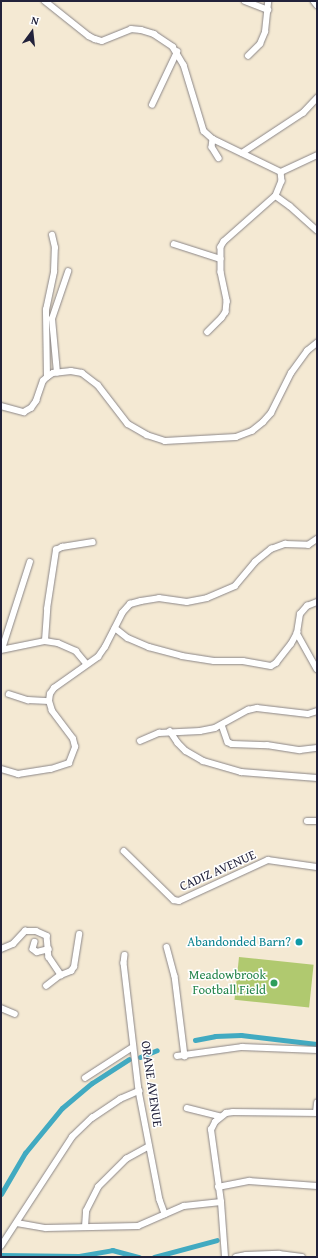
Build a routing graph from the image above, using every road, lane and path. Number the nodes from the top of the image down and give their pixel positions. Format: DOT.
graph roads {
  1 [pos="45,1"];
  2 [pos="245,1"];
  3 [pos="268,1"];
  4 [pos="314,1"];
  5 [pos="317,5"];
  6 [pos="268,10"];
  7 [pos="177,52"];
  8 [pos="248,56"];
  9 [pos="317,98"];
  10 [pos="152,105"];
  11 [pos="212,139"];
  12 [pos="242,153"];
  13 [pos="317,155"];
  14 [pos="219,158"];
  15 [pos="281,172"];
  16 [pos="276,196"];
  17 [pos="317,229"];
  18 [pos="52,235"];
  19 [pos="174,244"];
  20 [pos="221,259"];
  21 [pos="68,272"];
  22 [pos="208,332"];
  23 [pos="317,343"];
  24 [pos="57,373"];
  25 [pos="47,377"];
  26 [pos="1,406"];
  27 [pos="317,539"];
  28 [pos="93,542"];
  29 [pos="30,562"];
  30 [pos="317,602"];
  31 [pos="115,628"];
  32 [pos="297,633"];
  33 [pos="45,641"];
  34 [pos="1,650"];
  35 [pos="87,664"];
  36 [pos="317,669"];
  37 [pos="9,694"];
  38 [pos="49,701"];
  39 [pos="317,711"];
  40 [pos="222,725"];
  41 [pos="170,731"];
  42 [pos="140,741"];
  43 [pos="317,748"];
  44 [pos="1,769"];
  45 [pos="317,778"];
  46 [pos="317,820"];
  47 [pos="307,821"];
  48 [pos="124,851"];
  49 [pos="317,867"];
  50 [pos="79,934"];
  51 [pos="36,942"];
  52 [pos="167,947"];
  53 [pos="49,949"];
  54 [pos="1,950"];
  55 [pos="125,955"];
  56 [pos="61,975"];
  57 [pos="47,986"];
  58 [pos="1,1008"];
  59 [pos="15,1014"];
  60 [pos="133,1047"];
  61 [pos="317,1050"];
  62 [pos="177,1056"];
  63 [pos="185,1056"];
  64 [pos="85,1078"];
  65 [pos="139,1091"];
  66 [pos="317,1103"];
  67 [pos="187,1108"];
  68 [pos="316,1113"];
  69 [pos="220,1116"];
  70 [pos="149,1146"];
  71 [pos="317,1186"];
  72 [pos="218,1187"];
  73 [pos="221,1202"];
  74 [pos="165,1214"];
  75 [pos="18,1223"];
  76 [pos="84,1227"];
  77 [pos="1,1246"];
  78 [pos="225,1257"];
  79 [pos="236,1257"];
  80 [pos="302,1257"];
  1 -- 7 [label="street"];
  2 -- 6 [label="street"];
  3 -- 6 [label="street"];
  4 -- 5 [label="street"];
  6 -- 8 [label="street"];
  7 -- 10 [label="street"];
  7 -- 11 [label="street"];
  9 -- 12 [label="street"];
  11 -- 12 [label="street"];
  11 -- 14 [label="street"];
  12 -- 15 [label="street"];
  13 -- 15 [label="street"];
  15 -- 16 [label="street"];
  16 -- 17 [label="street"];
  16 -- 20 [label="street"];
  18 -- 25 [label="street"];
  19 -- 20 [label="street"];
  20 -- 22 [label="street"];
  21 -- 24 [label="street"];
  23 -- 24 [label="street"];
  24 -- 25 [label="street"];
  25 -- 26 [label="street"];
  27 -- 31 [label="street"];
  28 -- 33 [label="street"];
  29 -- 34 [label="street"];
  30 -- 32 [label="street"];
  31 -- 32 [label="street"];
  31 -- 35 [label="street"];
  32 -- 36 [label="street"];
  33 -- 34 [label="street"];
  33 -- 35 [label="street"];
  35 -- 38 [label="street"];
  37 -- 38 [label="street"];
  38 -- 44 [label="street"];
  39 -- 40 [label="street"];
  40 -- 41 [label="street"];
  40 -- 43 [label="street"];
  41 -- 42 [label="street"];
  41 -- 45 [label="street"];
  46 -- 47 [label="street"];
  48 -- 49 [label="street, CADIZ AVENUE"];
  50 -- 56 [label="street"];
  51 -- 53 [label="street"];
  52 -- 63 [label="street"];
  53 -- 54 [label="street"];
  53 -- 56 [label="street"];
  55 -- 60 [label="street, ORANE AVENUE"];
  56 -- 57 [label="street"];
  58 -- 59 [label="street"];
  60 -- 64 [label="street"];
  60 -- 65 [label="street, ORANE AVENUE"];
  61 -- 63 [label="street"];
  62 -- 63 [label="street"];
  65 -- 70 [label="street, ORANE AVENUE"];
  65 -- 75 [label="street"];
  66 -- 68 [label="street"];
  67 -- 69 [label="street"];
  68 -- 69 [label="street"];
  69 -- 72 [label="street"];
  70 -- 74 [label="street, ORANE AVENUE"];
  70 -- 76 [label="street"];
  71 -- 72 [label="street"];
  72 -- 73 [label="street"];
  73 -- 74 [label="street"];
  73 -- 78 [label="street"];
  74 -- 76 [label="street"];
  75 -- 76 [label="street"];
  75 -- 77 [label="street"];
  79 -- 80 [label="street"];
}
